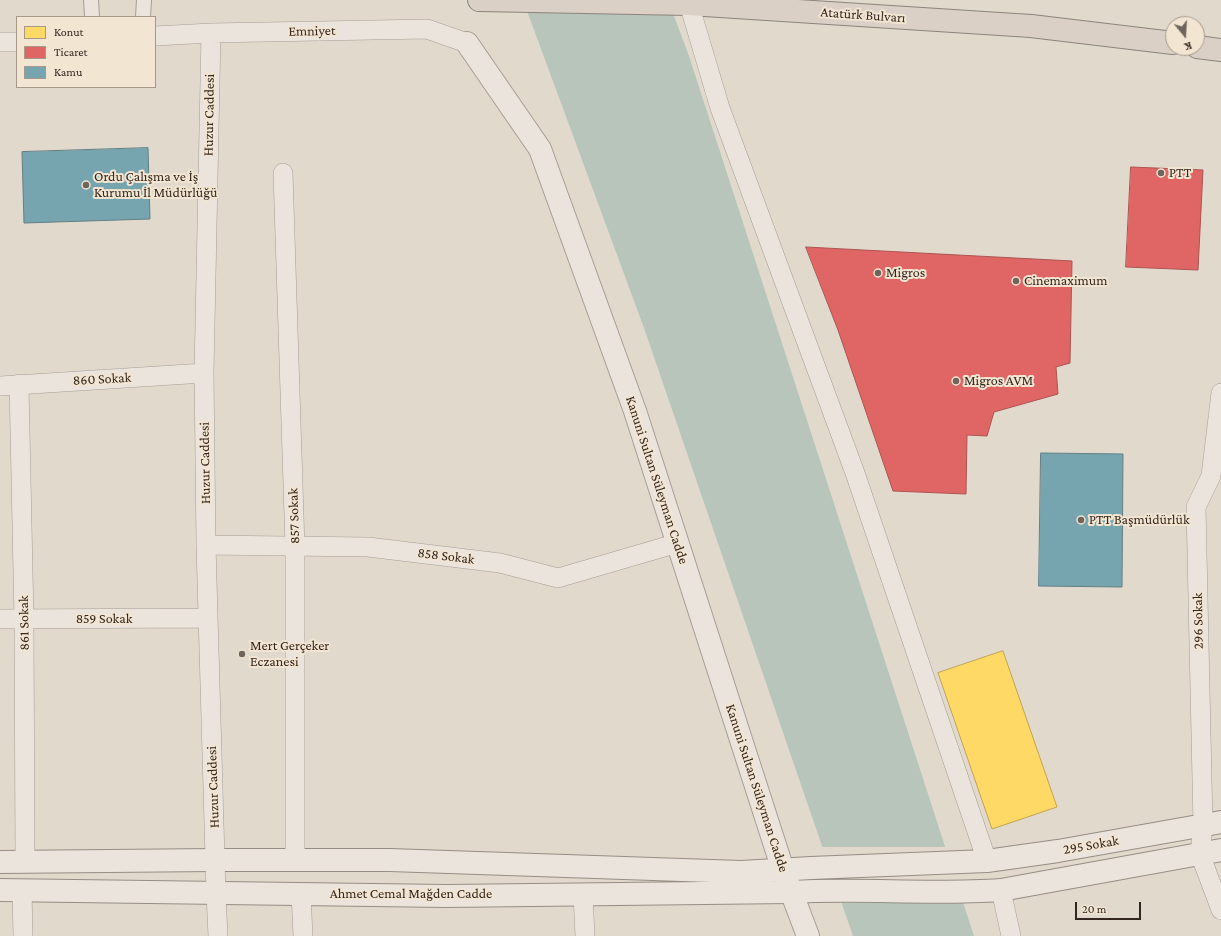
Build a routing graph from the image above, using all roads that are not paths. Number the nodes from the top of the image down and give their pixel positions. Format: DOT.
graph roads {
  1 [pos="91,0"];
  2 [pos="144,0"];
  3 [pos="480,0"];
  4 [pos="491,0"];
  5 [pos="689,4"];
  6 [pos="92,16"];
  7 [pos="143,16"];
  8 [pos="211,33"];
  9 [pos="156,36"];
  10 [pos="0,42"];
  11 [pos="16,42"];
  12 [pos="1165,42"];
  13 [pos="467,43"];
  14 [pos="1205,48"];
  15 [pos="1221,50"];
  16 [pos="283,173"];
  17 [pos="204,373"];
  18 [pos="19,384"];
  19 [pos="0,386"];
  20 [pos="1221,393"];
  21 [pos="1214,486"];
  22 [pos="678,543"];
  23 [pos="206,545"];
  24 [pos="295,547"];
  25 [pos="208,618"];
  26 [pos="0,619"];
  27 [pos="24,619"];
  28 [pos="1212,824"];
  29 [pos="1221,850"];
  30 [pos="1200,854"];
  31 [pos="215,860"];
  32 [pos="295,860"];
  33 [pos="987,861"];
  34 [pos="0,862"];
  35 [pos="25,862"];
  36 [pos="782,870"];
  37 [pos="0,890"];
  38 [pos="22,890"];
  39 [pos="822,890"];
  40 [pos="1001,890"];
  41 [pos="791,892"];
  42 [pos="216,893"];
  43 [pos="301,894"];
  44 [pos="583,894"];
  45 [pos="1221,910"];
  46 [pos="23,936"];
  47 [pos="218,936"];
  48 [pos="303,936"];
  49 [pos="586,936"];
  50 [pos="808,936"];
  51 [pos="1011,936"];
  1 -- 6 [label="street"];
  2 -- 7 [label="street"];
  3 -- 4 [label="highway, Atatürk Bulvarı"];
  4 -- 5 [label="highway, Atatürk Bulvarı"];
  5 -- 12 [label="highway, Atatürk Bulvarı"];
  5 -- 33 [label="street"];
  8 -- 9 [label="street, Emniyet"];
  8 -- 13 [label="street, Emniyet"];
  8 -- 17 [label="street, Huzur Caddesi"];
  10 -- 11 [label="street"];
  13 -- 22 [label="main road, Kanuni Sultan Süleyman Cadde"];
  14 -- 15 [label="highway"];
  16 -- 24 [label="street, 857 Sokak"];
  17 -- 18 [label="street, 860 Sokak"];
  17 -- 23 [label="street, Huzur Caddesi"];
  18 -- 19 [label="street, 860 Sokak"];
  18 -- 27 [label="street, 861 Sokak"];
  20 -- 21 [label="street, 296 Sokak"];
  21 -- 28 [label="street, 296 Sokak"];
  22 -- 24 [label="street, 858 Sokak"];
  22 -- 36 [label="main road, Kanuni Sultan Süleyman Cadde"];
  23 -- 24 [label="street, 858 Sokak"];
  23 -- 25 [label="street, Huzur Caddesi"];
  24 -- 32 [label="street, 857 Sokak"];
  25 -- 27 [label="street, 859 Sokak"];
  25 -- 31 [label="street, Huzur Caddesi"];
  26 -- 27 [label="street, 859 Sokak"];
  27 -- 35 [label="street, 861 Sokak"];
  28 -- 30 [label="street, 296 Sokak"];
  28 -- 33 [label="main road, 295 Sokak"];
  29 -- 30 [label="main road, 295 Sokak"];
  30 -- 40 [label="main road, 295 Sokak"];
  30 -- 45 [label="street"];
  31 -- 32 [label="main road"];
  31 -- 35 [label="main road"];
  31 -- 42 [label="street, Huzur Caddesi"];
  32 -- 36 [label="main road"];
  33 -- 36 [label="main road, 295 Sokak"];
  34 -- 35 [label="main road"];
  36 -- 41 [label="main road, Kanuni Sultan Süleyman Cadde"];
  37 -- 38 [label="main road, Ahmet Cemal Mağden Cadde"];
  38 -- 42 [label="main road, Ahmet Cemal Mağden Cadde"];
  38 -- 46 [label="street"];
  39 -- 40 [label="main road, 295 Sokak"];
  39 -- 41 [label="main road, Ahmet Cemal Mağden Cadde"];
  40 -- 51 [label="street"];
  41 -- 44 [label="main road, Ahmet Cemal Mağden Cadde"];
  41 -- 50 [label="main road, Kanuni Sultan Süleyman Cadde"];
  42 -- 43 [label="main road, Ahmet Cemal Mağden Cadde"];
  42 -- 47 [label="street, Huzur Caddesi"];
  43 -- 44 [label="main road, Ahmet Cemal Mağden Cadde"];
  43 -- 48 [label="street"];
  44 -- 49 [label="street"];
}
